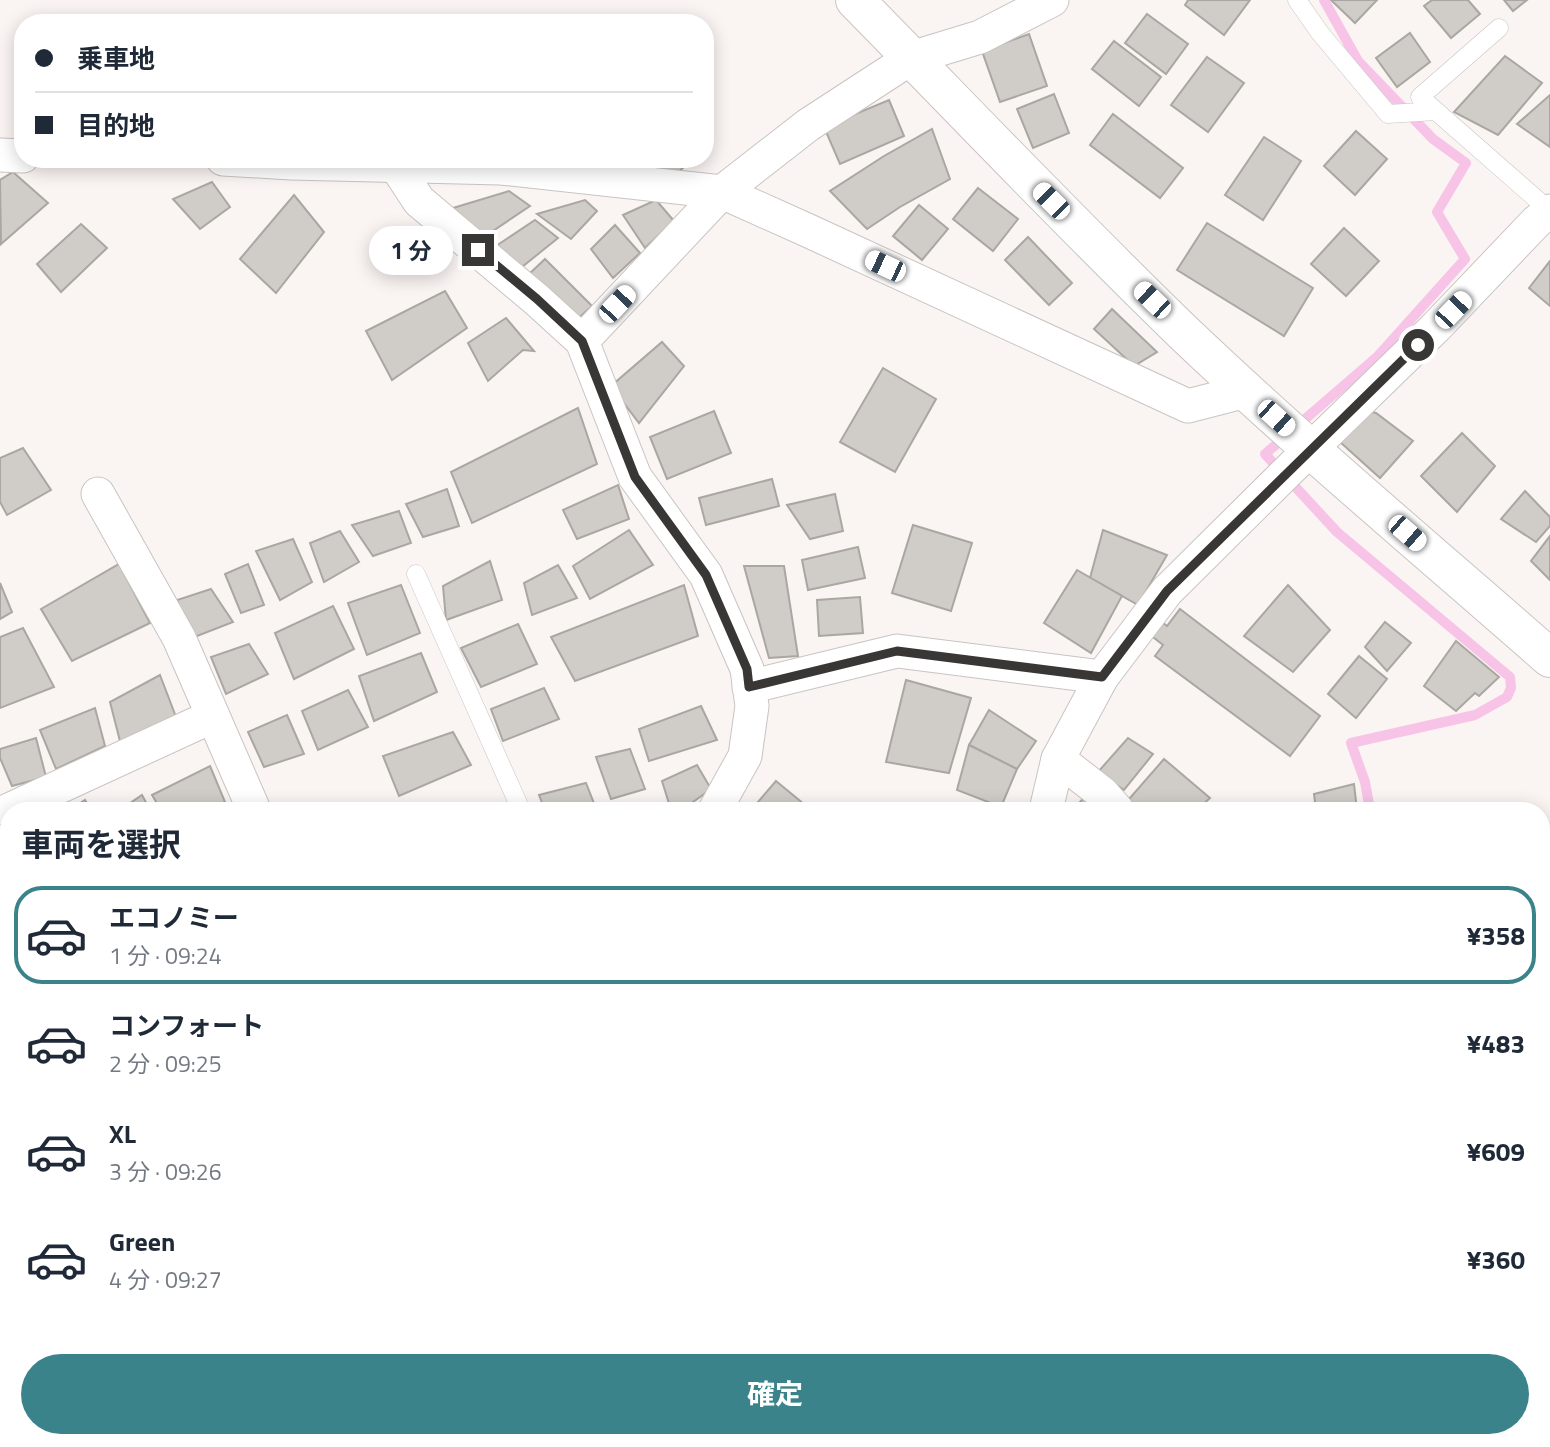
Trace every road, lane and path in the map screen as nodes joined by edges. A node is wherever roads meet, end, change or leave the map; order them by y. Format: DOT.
graph roads {
  1 [pos="855,0"];
  2 [pos="1052,0"];
  3 [pos="1297,0"];
  4 [pos="1499,29"];
  5 [pos="911,58"];
  6 [pos="1436,111"];
  7 [pos="397,168"];
  8 [pos="501,168"];
  9 [pos="722,192"];
  10 [pos="1550,211"];
  11 [pos="582,341"];
  12 [pos="1246,391"];
  13 [pos="1310,449"];
  14 [pos="98,494"];
  15 [pos="416,574"];
  16 [pos="1550,658"];
  17 [pos="1102,677"];
  18 [pos="749,687"];
  19 [pos="213,716"];
  20 [pos="1058,758"];
  21 [pos="30,802"];
  22 [pos="251,802"];
  23 [pos="517,802"];
  24 [pos="719,802"];
  25 [pos="1048,802"];
  26 [pos="1109,802"];
  1 -- 5 [label="street"];
  2 -- 5 [label="street"];
  3 -- 6 [label="lane"];
  4 -- 6 [label="lane"];
  5 -- 9 [label="street"];
  5 -- 12 [label="street"];
  6 -- 10 [label="lane"];
  7 -- 11 [label="street"];
  8 -- 9 [label="street"];
  9 -- 11 [label="street"];
  9 -- 12 [label="street"];
  10 -- 13 [label="street"];
  11 -- 18 [label="street"];
  12 -- 13 [label="street"];
  13 -- 16 [label="street"];
  13 -- 17 [label="street"];
  14 -- 19 [label="street"];
  15 -- 23 [label="lane"];
  17 -- 18 [label="street"];
  17 -- 20 [label="street"];
  18 -- 24 [label="street"];
  19 -- 21 [label="street"];
  19 -- 22 [label="street"];
  20 -- 25 [label="street"];
  20 -- 26 [label="street"];
}
